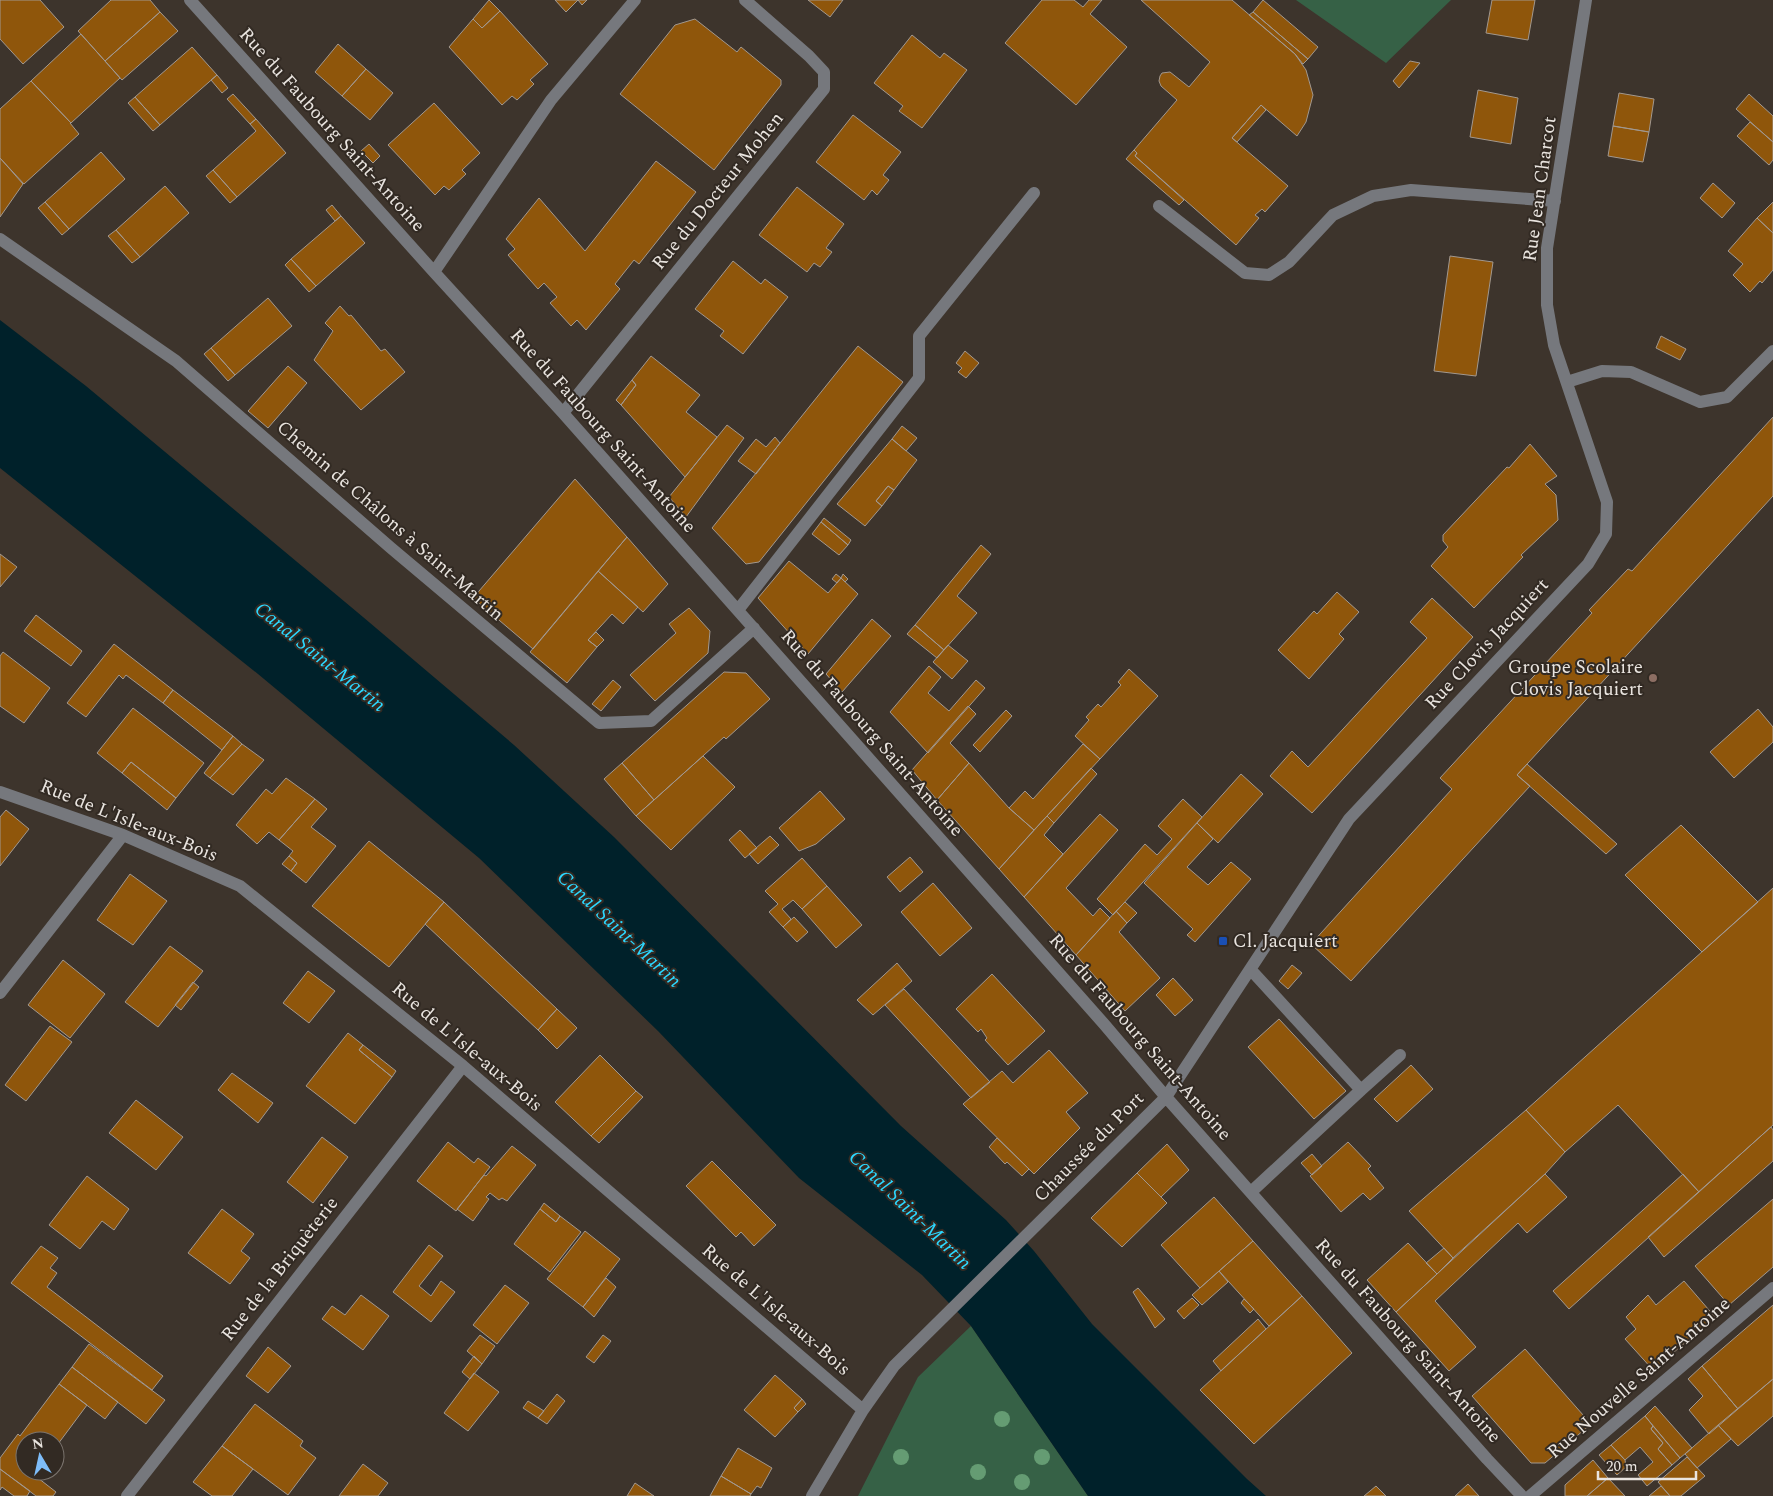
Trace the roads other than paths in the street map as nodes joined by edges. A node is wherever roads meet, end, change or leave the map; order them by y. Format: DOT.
graph roads {
  1 [pos="190,0"];
  2 [pos="635,0"];
  3 [pos="746,0"];
  4 [pos="1586,0"];
  5 [pos="1034,194"];
  6 [pos="1555,201"];
  7 [pos="1159,206"];
  8 [pos="0,239"];
  9 [pos="434,272"];
  10 [pos="1773,351"];
  11 [pos="1567,382"];
  12 [pos="563,413"];
  13 [pos="738,610"];
  14 [pos="754,628"];
  15 [pos="0,792"];
  16 [pos="123,835"];
  17 [pos="1251,970"];
  18 [pos="0,993"];
  19 [pos="1400,1055"];
  20 [pos="463,1066"];
  21 [pos="1361,1090"];
  22 [pos="1166,1097"];
  23 [pos="1251,1192"];
  24 [pos="1773,1288"];
  25 [pos="863,1410"];
  26 [pos="127,1496"];
  27 [pos="812,1496"];
  28 [pos="1522,1496"];
  29 [pos="1530,1496"];
  1 -- 9 [label="street, Rue du Faubourg Saint-Antoine"];
  2 -- 9 [label="street"];
  3 -- 12 [label="street, Rue du Docteur Mohen"];
  4 -- 6 [label="street, Rue Jean Charcot"];
  5 -- 13 [label="street"];
  6 -- 7 [label="street"];
  6 -- 11 [label="street, Rue Jean Charcot"];
  8 -- 14 [label="street, Chemin de Châlons à Saint-Martin"];
  9 -- 12 [label="street, Rue du Faubourg Saint-Antoine"];
  10 -- 11 [label="street"];
  11 -- 17 [label="street, Rue Clovis Jacquiert"];
  12 -- 13 [label="street, Rue du Faubourg Saint-Antoine"];
  13 -- 14 [label="street, Rue du Faubourg Saint-Antoine"];
  14 -- 22 [label="street, Rue du Faubourg Saint-Antoine"];
  15 -- 16 [label="street, Rue de L'Isle-aux-Bois"];
  16 -- 18 [label="street"];
  16 -- 20 [label="street, Rue de L'Isle-aux-Bois"];
  17 -- 21 [label="street"];
  17 -- 22 [label="street, Rue Clovis Jacquiert"];
  19 -- 21 [label="street"];
  20 -- 25 [label="street, Rue de L'Isle-aux-Bois"];
  20 -- 26 [label="street, Rue de la Briquèterie"];
  21 -- 23 [label="street"];
  22 -- 23 [label="street, Rue du Faubourg Saint-Antoine"];
  22 -- 25 [label="street, Chaussée du Port"];
  23 -- 28 [label="street, Rue du Faubourg Saint-Antoine"];
  24 -- 29 [label="street, Rue Nouvelle Saint-Antoine"];
  25 -- 27 [label="street, Chaussée du Port"];
}
